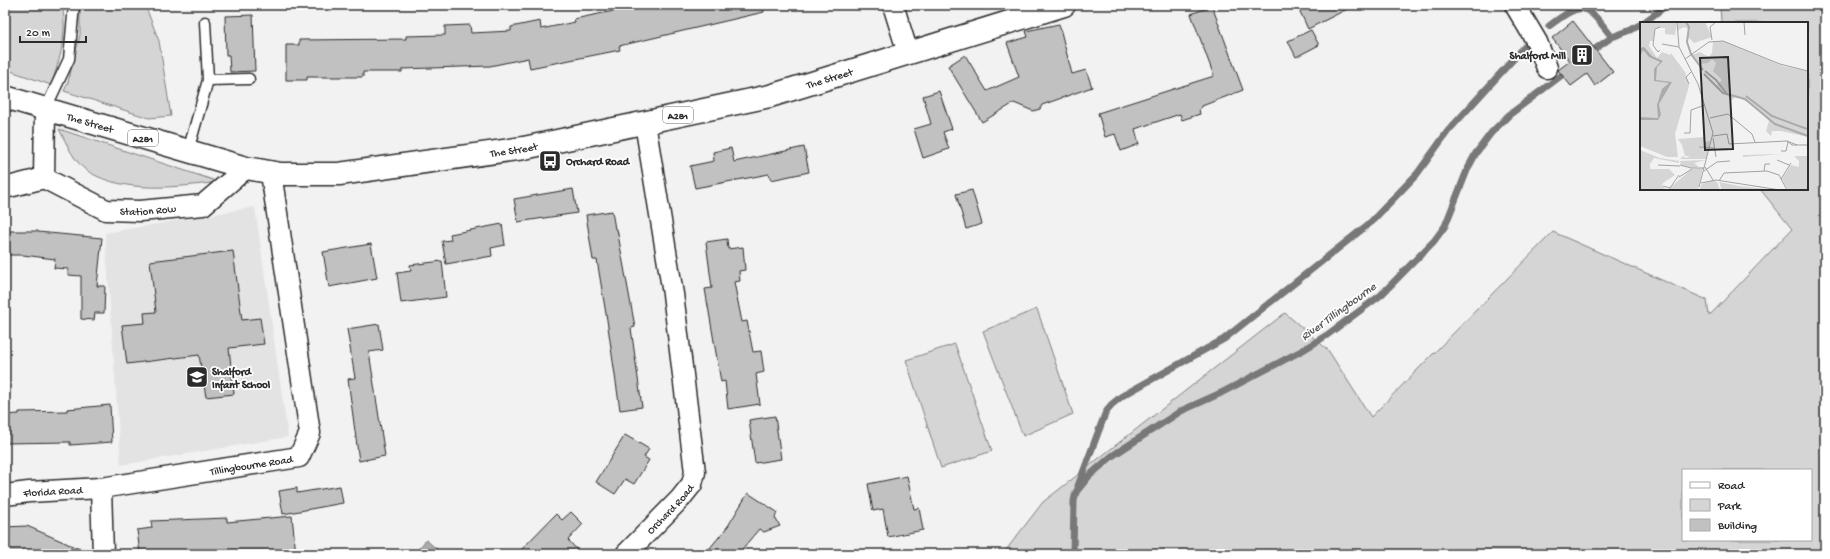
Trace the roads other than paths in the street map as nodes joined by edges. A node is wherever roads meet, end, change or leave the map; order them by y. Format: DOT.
graph roads {
  1 [pos="74,5"];
  2 [pos="893,5"];
  3 [pos="1064,5"];
  4 [pos="1515,5"];
  5 [pos="205,22"];
  6 [pos="908,53"];
  7 [pos="1547,68"];
  8 [pos="249,79"];
  9 [pos="208,80"];
  10 [pos="5,97"];
  11 [pos="45,110"];
  12 [pos="645,122"];
  13 [pos="188,151"];
  14 [pos="246,168"];
  15 [pos="271,173"];
  16 [pos="44,178"];
  17 [pos="5,188"];
  18 [pos="102,488"];
  19 [pos="5,495"];
  20 [pos="103,554"];
  21 [pos="626,554"];
  1 -- 11 [label="lane"];
  2 -- 6 [label="street"];
  3 -- 6 [label="main road, The Street / A281"];
  4 -- 7 [label="street"];
  5 -- 9 [label="lane"];
  6 -- 12 [label="main road, The Street / A281"];
  8 -- 9 [label="lane"];
  9 -- 13 [label="lane"];
  10 -- 11 [label="main road, The Street / A281"];
  11 -- 13 [label="main road, The Street / A281"];
  11 -- 16 [label="street"];
  12 -- 15 [label="main road, The Street / A281"];
  12 -- 21 [label="street, Orchard Road"];
  13 -- 14 [label="main road, The Street / A281"];
  14 -- 15 [label="main road, The Street / A281"];
  14 -- 16 [label="street, Station Row"];
  15 -- 18 [label="street, Tillingbourne Road"];
  16 -- 17 [label="street"];
  18 -- 19 [label="street, Florida Road"];
  18 -- 20 [label="street"];
}
